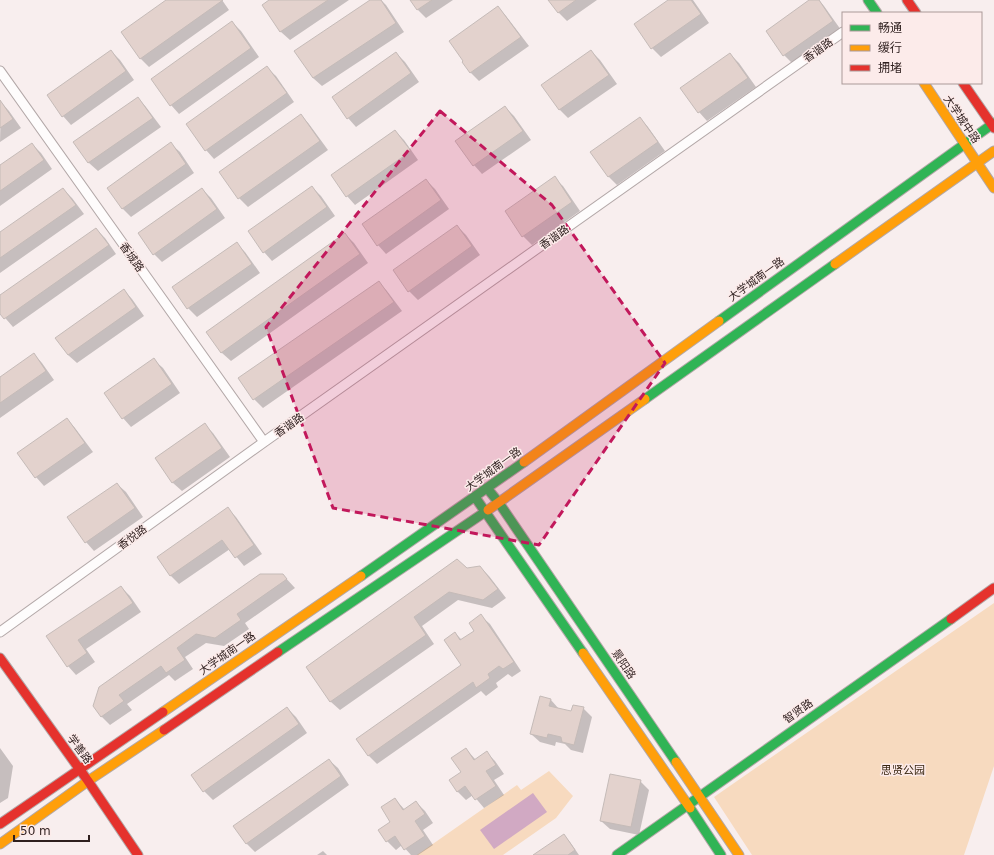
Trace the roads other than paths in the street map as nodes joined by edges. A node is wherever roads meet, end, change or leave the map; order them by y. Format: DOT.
graph roads {
  1 [pos="868,0"];
  2 [pos="907,0"];
  3 [pos="874,12"];
  4 [pos="915,12"];
  5 [pos="842,33"];
  6 [pos="0,71"];
  7 [pos="925,84"];
  8 [pos="964,84"];
  9 [pos="993,126"];
  10 [pos="965,144"];
  11 [pos="994,151"];
  12 [pos="977,163"];
  13 [pos="994,188"];
  14 [pos="264,442"];
  15 [pos="487,488"];
  16 [pos="475,497"];
  17 [pos="499,503"];
  18 [pos="486,512"];
  19 [pos="994,588"];
  20 [pos="0,632"];
  21 [pos="0,658"];
  22 [pos="80,769"];
  23 [pos="88,781"];
  24 [pos="700,796"];
  25 [pos="688,805"];
  26 [pos="0,824"];
  27 [pos="0,844"];
  28 [pos="138,855"];
  29 [pos="617,855"];
  30 [pos="721,855"];
  31 [pos="739,855"];
  1 -- 3 [label="main road"];
  2 -- 4 [label="main road"];
  5 -- 14 [label="street, 香谐路"];
  6 -- 14 [label="street, 香城路"];
  7 -- 10 [label="main road, 大学城中路"];
  8 -- 9 [label="main road, 大学城中路"];
  9 -- 10 [label="main road, 大学城南一路"];
  10 -- 12 [label="main road, 大学城中路"];
  10 -- 15 [label="main road, 大学城南一路"];
  11 -- 12 [label="main road"];
  12 -- 13 [label="main road, 大学城中路"];
  12 -- 17 [label="main road"];
  14 -- 20 [label="street, 香悦路"];
  15 -- 16 [label="main road, 大学城南一路"];
  15 -- 17 [label="main road, 景阳路"];
  16 -- 18 [label="main road"];
  16 -- 22 [label="main road, 大学城南一路"];
  17 -- 18 [label="main road"];
  17 -- 24 [label="main road, 景阳路"];
  18 -- 23 [label="main road"];
  18 -- 25 [label="main road"];
  19 -- 24 [label="main road, 智贤路"];
  21 -- 22 [label="main road, 学善路"];
  22 -- 23 [label="main road, 学善路"];
  22 -- 26 [label="main road, 大学城南一路"];
  23 -- 27 [label="main road"];
  23 -- 28 [label="main road, 学善路"];
  24 -- 25 [label="main road, 智贤路"];
  24 -- 31 [label="main road, 景阳路"];
  25 -- 29 [label="main road, 智贤路"];
  25 -- 30 [label="main road"];
}
